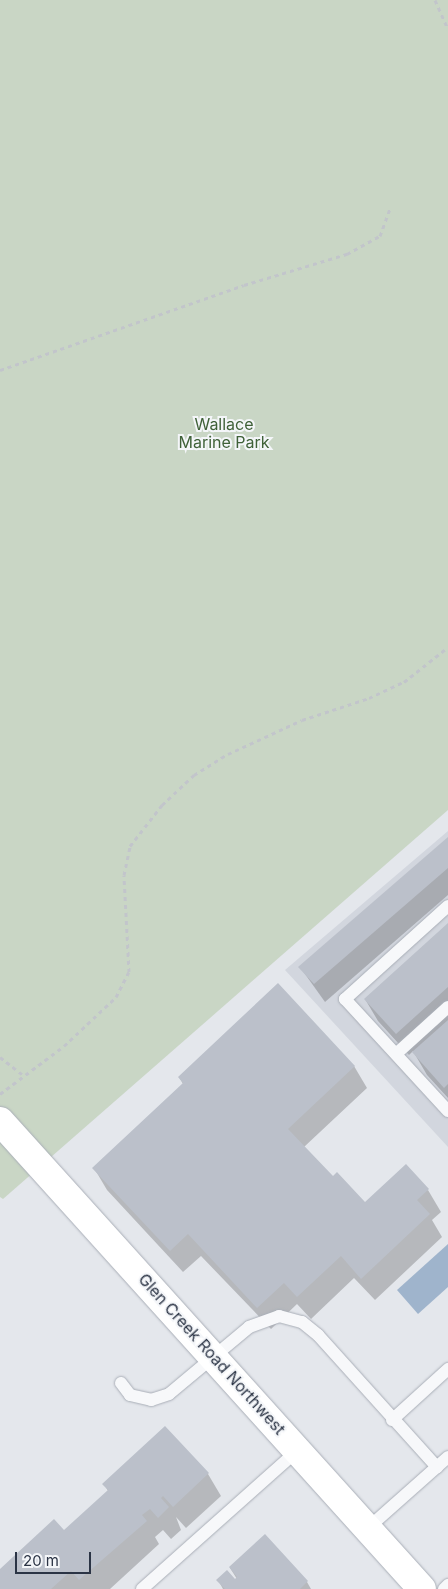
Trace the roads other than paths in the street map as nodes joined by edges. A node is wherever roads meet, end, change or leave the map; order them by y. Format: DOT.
graph roads {
  1 [pos="448,906"];
  2 [pos="448,1007"];
  3 [pos="396,1054"];
  4 [pos="446,1106"];
  5 [pos="0,1121"];
  6 [pos="215,1358"];
  7 [pos="448,1369"];
  8 [pos="120,1383"];
  9 [pos="392,1420"];
  10 [pos="298,1450"];
  11 [pos="448,1457"];
  12 [pos="437,1467"];
  13 [pos="368,1528"];
  14 [pos="448,1585"];
  15 [pos="142,1589"];
  16 [pos="422,1589"];
  17 [pos="444,1589"];
  1 -- 3 [label="lane"];
  2 -- 3 [label="lane"];
  3 -- 4 [label="lane"];
  5 -- 6 [label="street, Glen Creek Road Northwest"];
  6 -- 8 [label="lane"];
  6 -- 9 [label="lane"];
  6 -- 10 [label="street, Glen Creek Road Northwest"];
  7 -- 9 [label="lane"];
  9 -- 12 [label="lane"];
  10 -- 13 [label="street, Glen Creek Road Northwest"];
  10 -- 15 [label="lane"];
  11 -- 12 [label="lane"];
  12 -- 13 [label="lane"];
  13 -- 16 [label="street, Glen Creek Road Northwest"];
  14 -- 17 [label="lane"];
}
